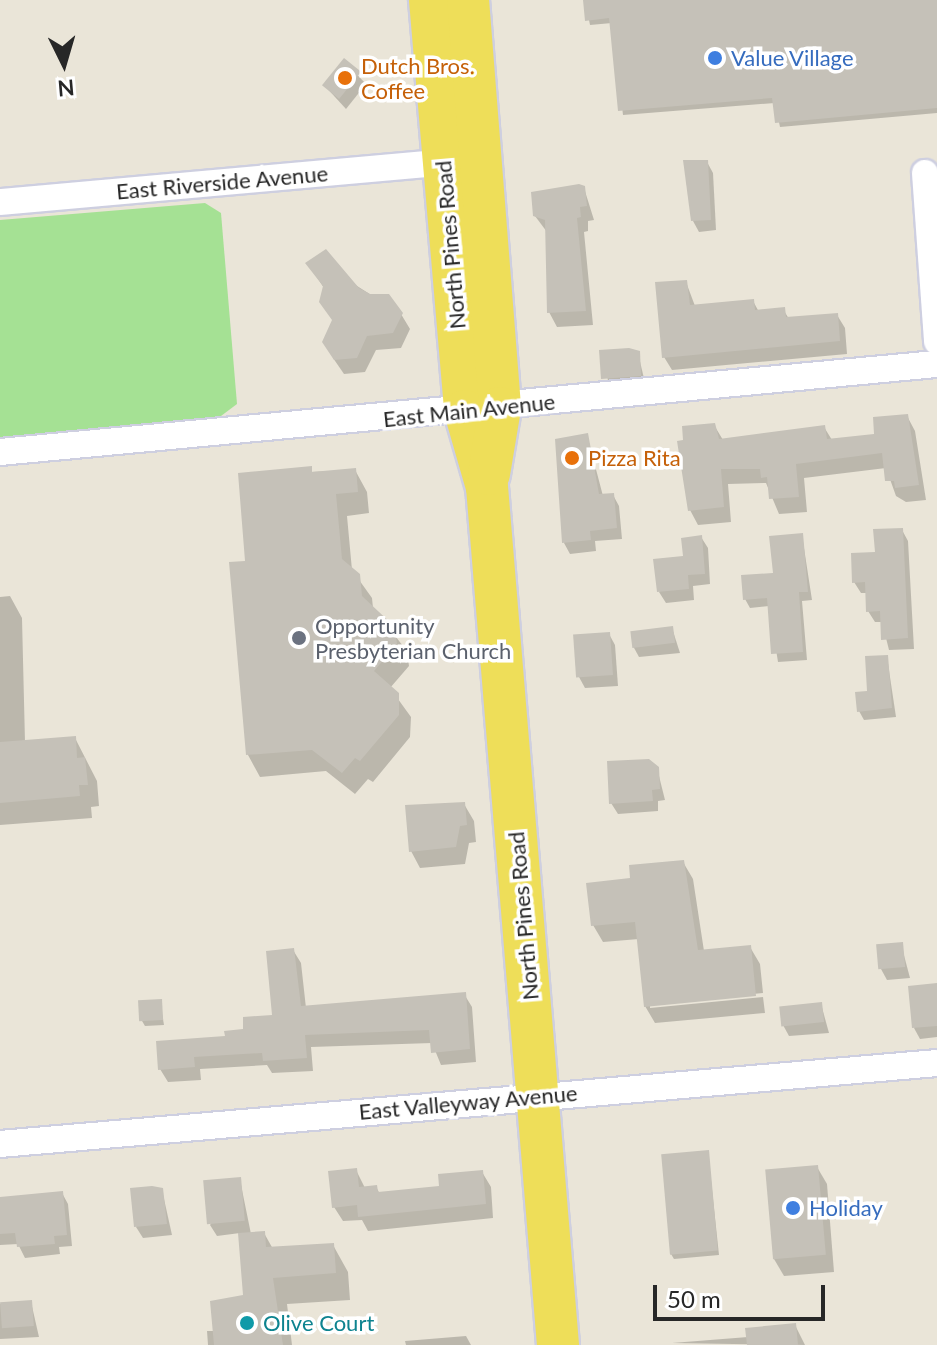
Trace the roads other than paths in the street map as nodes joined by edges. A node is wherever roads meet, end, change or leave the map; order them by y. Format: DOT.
graph roads {
  1 [pos="430,0"];
  2 [pos="468,0"];
  3 [pos="444,162"];
  4 [pos="925,173"];
  5 [pos="0,202"];
  6 [pos="937,342"];
  7 [pos="937,364"];
  8 [pos="482,409"];
  9 [pos="0,452"];
  10 [pos="937,1063"];
  11 [pos="538,1097"];
  12 [pos="0,1144"];
  13 [pos="558,1345"];
  1 -- 3 [label="main road, North Pines Road"];
  2 -- 8 [label="main road, North Pines Road"];
  3 -- 5 [label="street, East Riverside Avenue"];
  3 -- 8 [label="main road, North Pines Road"];
  4 -- 6 [label="street"];
  7 -- 8 [label="street, East Main Avenue"];
  8 -- 9 [label="street, East Main Avenue"];
  8 -- 11 [label="main road, North Pines Road"];
  10 -- 11 [label="street, East Valleyway Avenue"];
  11 -- 12 [label="street, East Valleyway Avenue"];
  11 -- 13 [label="main road, North Pines Road"];
}
